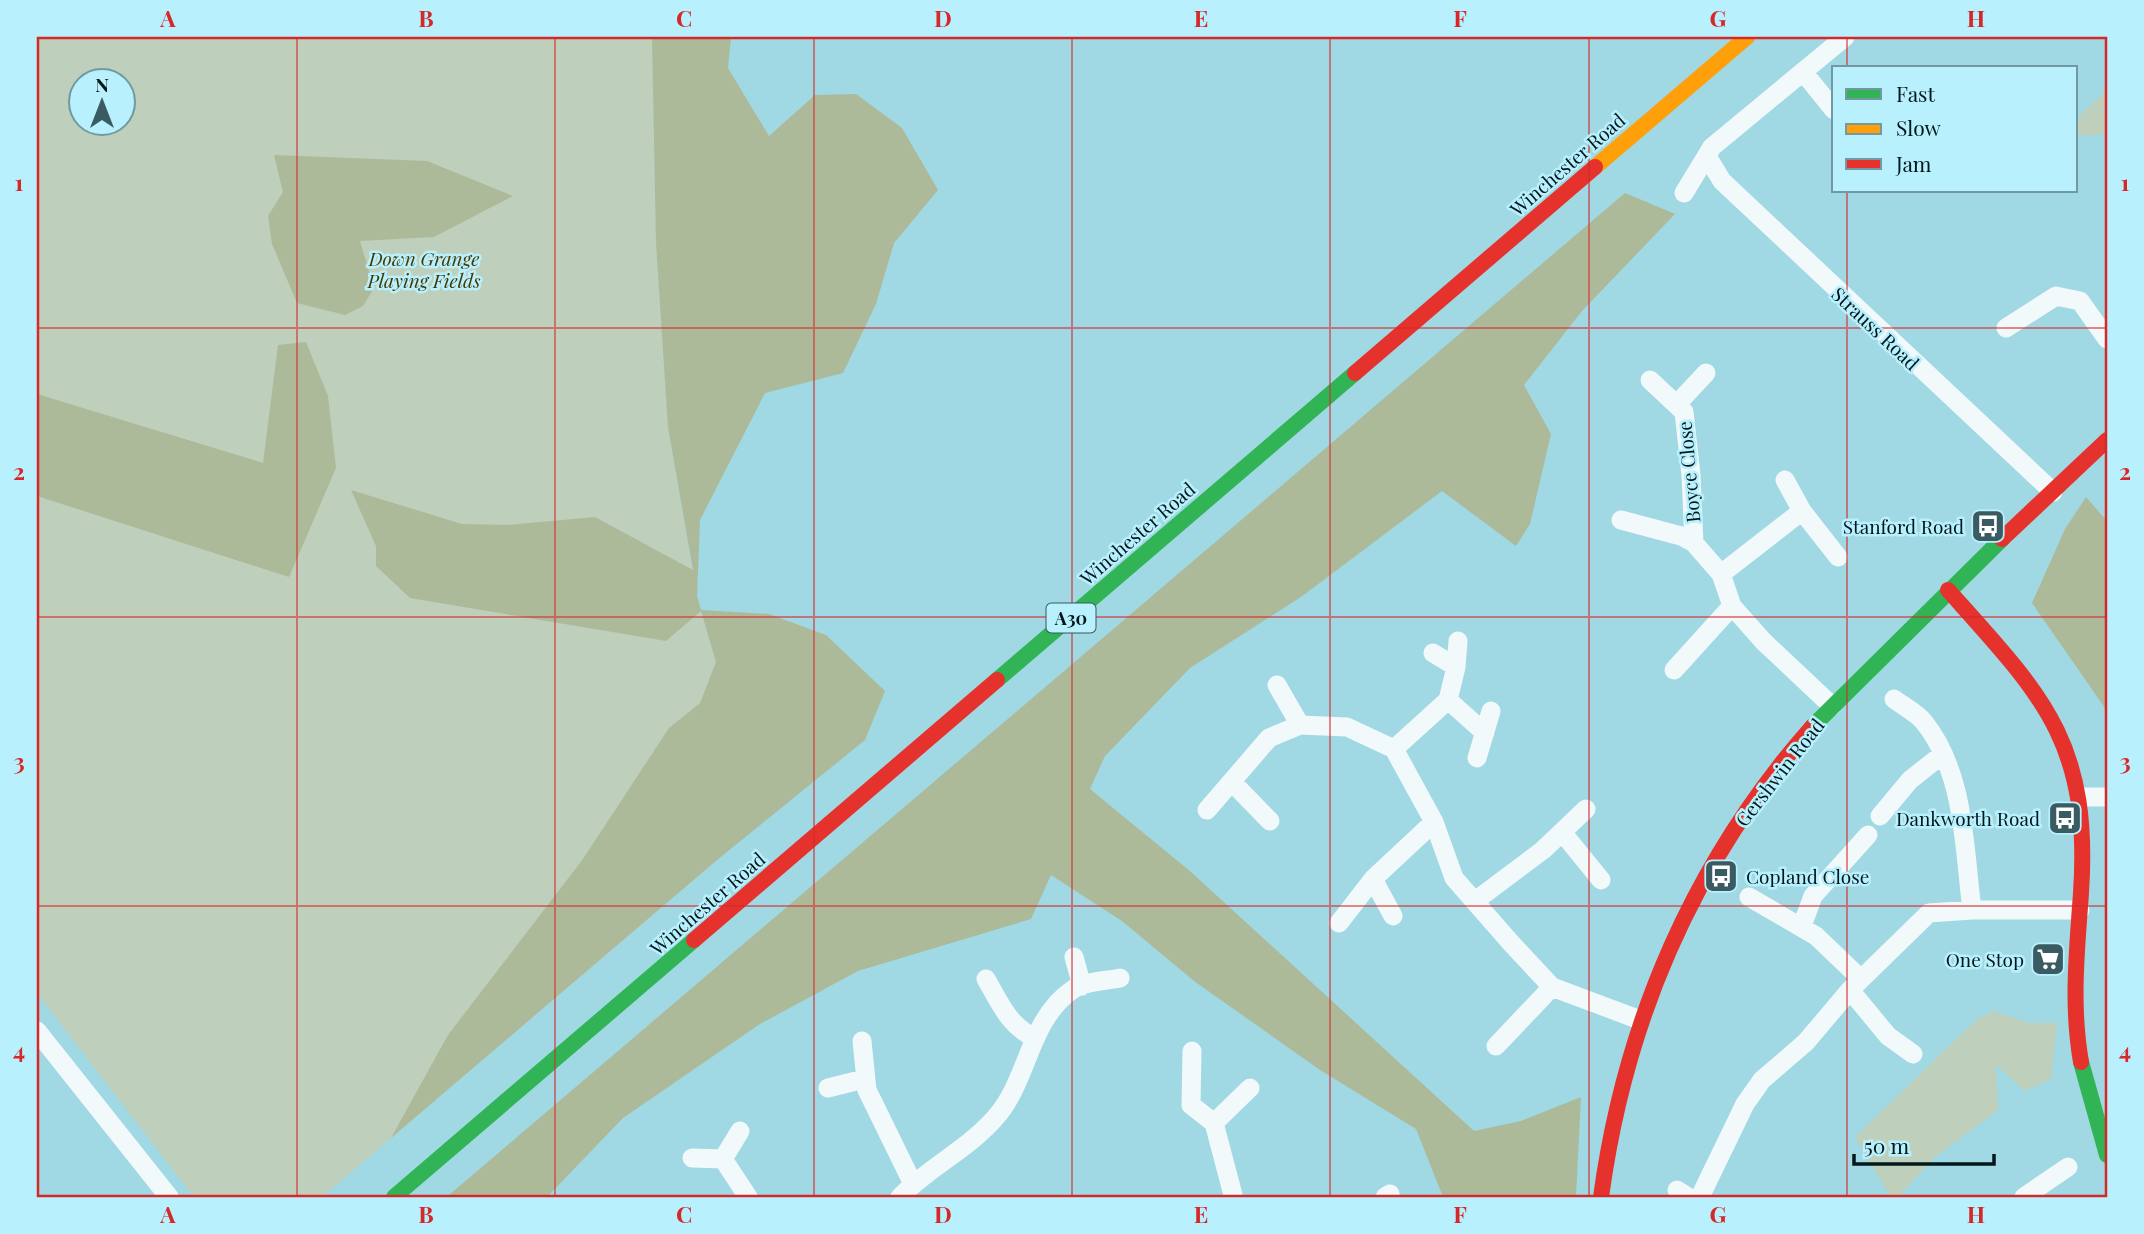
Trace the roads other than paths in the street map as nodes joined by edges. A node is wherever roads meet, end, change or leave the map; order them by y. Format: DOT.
graph roads {
  1 [pos="1747,37"];
  2 [pos="1845,37"];
  3 [pos="1804,73"];
  4 [pos="1832,108"];
  5 [pos="1708,158"];
  6 [pos="1684,193"];
  7 [pos="2006,328"];
  8 [pos="2107,339"];
  9 [pos="1706,373"];
  10 [pos="1650,380"];
  11 [pos="1677,404"];
  12 [pos="2107,440"];
  13 [pos="1785,480"];
  14 [pos="2053,492"];
  15 [pos="1802,511"];
  16 [pos="1621,520"];
  17 [pos="1694,542"];
  18 [pos="1838,557"];
  19 [pos="1721,574"];
  20 [pos="1948,590"];
  21 [pos="1732,606"];
  22 [pos="1458,641"];
  23 [pos="1433,653"];
  24 [pos="1456,667"];
  25 [pos="1674,670"];
  26 [pos="1277,685"];
  27 [pos="1894,699"];
  28 [pos="1448,700"];
  29 [pos="1832,706"];
  30 [pos="1491,711"];
  31 [pos="1300,725"];
  32 [pos="1485,733"];
  33 [pos="1394,749"];
  34 [pos="1943,754"];
  35 [pos="1477,758"];
  36 [pos="1232,782"];
  37 [pos="2079,797"];
  38 [pos="2107,797"];
  39 [pos="1586,809"];
  40 [pos="1207,810"];
  41 [pos="1881,816"];
  42 [pos="1269,821"];
  43 [pos="1434,822"];
  44 [pos="1562,832"];
  45 [pos="1868,835"];
  46 [pos="1373,879"];
  47 [pos="1601,880"];
  48 [pos="1749,897"];
  49 [pos="1475,901"];
  50 [pos="1972,910"];
  51 [pos="2080,910"];
  52 [pos="1393,916"];
  53 [pos="1339,923"];
  54 [pos="1802,926"];
  55 [pos="1074,957"];
  56 [pos="1119,978"];
  57 [pos="986,979"];
  58 [pos="1856,985"];
  59 [pos="1082,986"];
  60 [pos="1552,987"];
  61 [pos="1640,1020"];
  62 [pos="37,1031"];
  63 [pos="1035,1038"];
  64 [pos="862,1041"];
  65 [pos="1496,1046"];
  66 [pos="1192,1051"];
  67 [pos="1913,1054"];
  68 [pos="864,1079"];
  69 [pos="828,1088"];
  70 [pos="1250,1088"];
  71 [pos="1214,1123"];
  72 [pos="740,1131"];
  73 [pos="2107,1155"];
  74 [pos="692,1158"];
  75 [pos="723,1159"];
  76 [pos="2067,1167"];
  77 [pos="906,1191"];
  78 [pos="1232,1196"];
  79 [pos="169,1197"];
  80 [pos="394,1197"];
  81 [pos="748,1197"];
  82 [pos="1601,1197"];
  83 [pos="1700,1197"];
  84 [pos="2024,1197"];
  1 -- 80 [label="main road, Winchester Road / A30"];
  2 -- 3 [label="street"];
  3 -- 4 [label="street"];
  3 -- 5 [label="street"];
  5 -- 6 [label="street"];
  5 -- 14 [label="street, Strauss Road"];
  7 -- 8 [label="street"];
  9 -- 11 [label="street, Boyce Close"];
  10 -- 11 [label="street, Boyce Close"];
  11 -- 17 [label="street, Boyce Close"];
  12 -- 14 [label="main road, Gershwin Road"];
  13 -- 15 [label="street"];
  14 -- 20 [label="main road, Gershwin Road"];
  15 -- 18 [label="street"];
  15 -- 19 [label="street"];
  16 -- 17 [label="street, Boyce Close"];
  17 -- 19 [label="street, Boyce Close"];
  19 -- 21 [label="street, Boyce Close"];
  20 -- 29 [label="main road, Gershwin Road"];
  20 -- 37 [label="main road"];
  21 -- 25 [label="street"];
  21 -- 29 [label="street, Boyce Close"];
  22 -- 24 [label="street"];
  23 -- 24 [label="street"];
  24 -- 28 [label="street"];
  26 -- 31 [label="street"];
  27 -- 34 [label="street"];
  28 -- 32 [label="street"];
  28 -- 33 [label="street"];
  29 -- 61 [label="main road, Gershwin Road"];
  30 -- 32 [label="street"];
  31 -- 33 [label="street"];
  31 -- 36 [label="street"];
  32 -- 35 [label="street"];
  33 -- 43 [label="street"];
  34 -- 41 [label="street"];
  34 -- 50 [label="street"];
  36 -- 40 [label="street"];
  36 -- 42 [label="street"];
  37 -- 38 [label="street"];
  37 -- 51 [label="main road"];
  39 -- 44 [label="street"];
  43 -- 46 [label="street"];
  43 -- 49 [label="street"];
  44 -- 47 [label="street"];
  44 -- 49 [label="street"];
  45 -- 54 [label="street"];
  46 -- 52 [label="street"];
  46 -- 53 [label="street"];
  48 -- 54 [label="street"];
  49 -- 60 [label="street"];
  50 -- 51 [label="street"];
  50 -- 58 [label="street"];
  51 -- 73 [label="main road"];
  54 -- 58 [label="street"];
  55 -- 59 [label="street"];
  56 -- 59 [label="street"];
  57 -- 63 [label="street"];
  58 -- 67 [label="street"];
  58 -- 83 [label="street"];
  59 -- 63 [label="street"];
  60 -- 61 [label="street"];
  60 -- 65 [label="street"];
  61 -- 82 [label="main road, Gershwin Road"];
  62 -- 79 [label="street"];
  63 -- 77 [label="street"];
  64 -- 68 [label="street"];
  66 -- 71 [label="street"];
  68 -- 69 [label="street"];
  68 -- 77 [label="street"];
  70 -- 71 [label="street"];
  71 -- 78 [label="street"];
  72 -- 75 [label="street"];
  74 -- 75 [label="street"];
  75 -- 81 [label="street"];
  76 -- 84 [label="street"];
}
